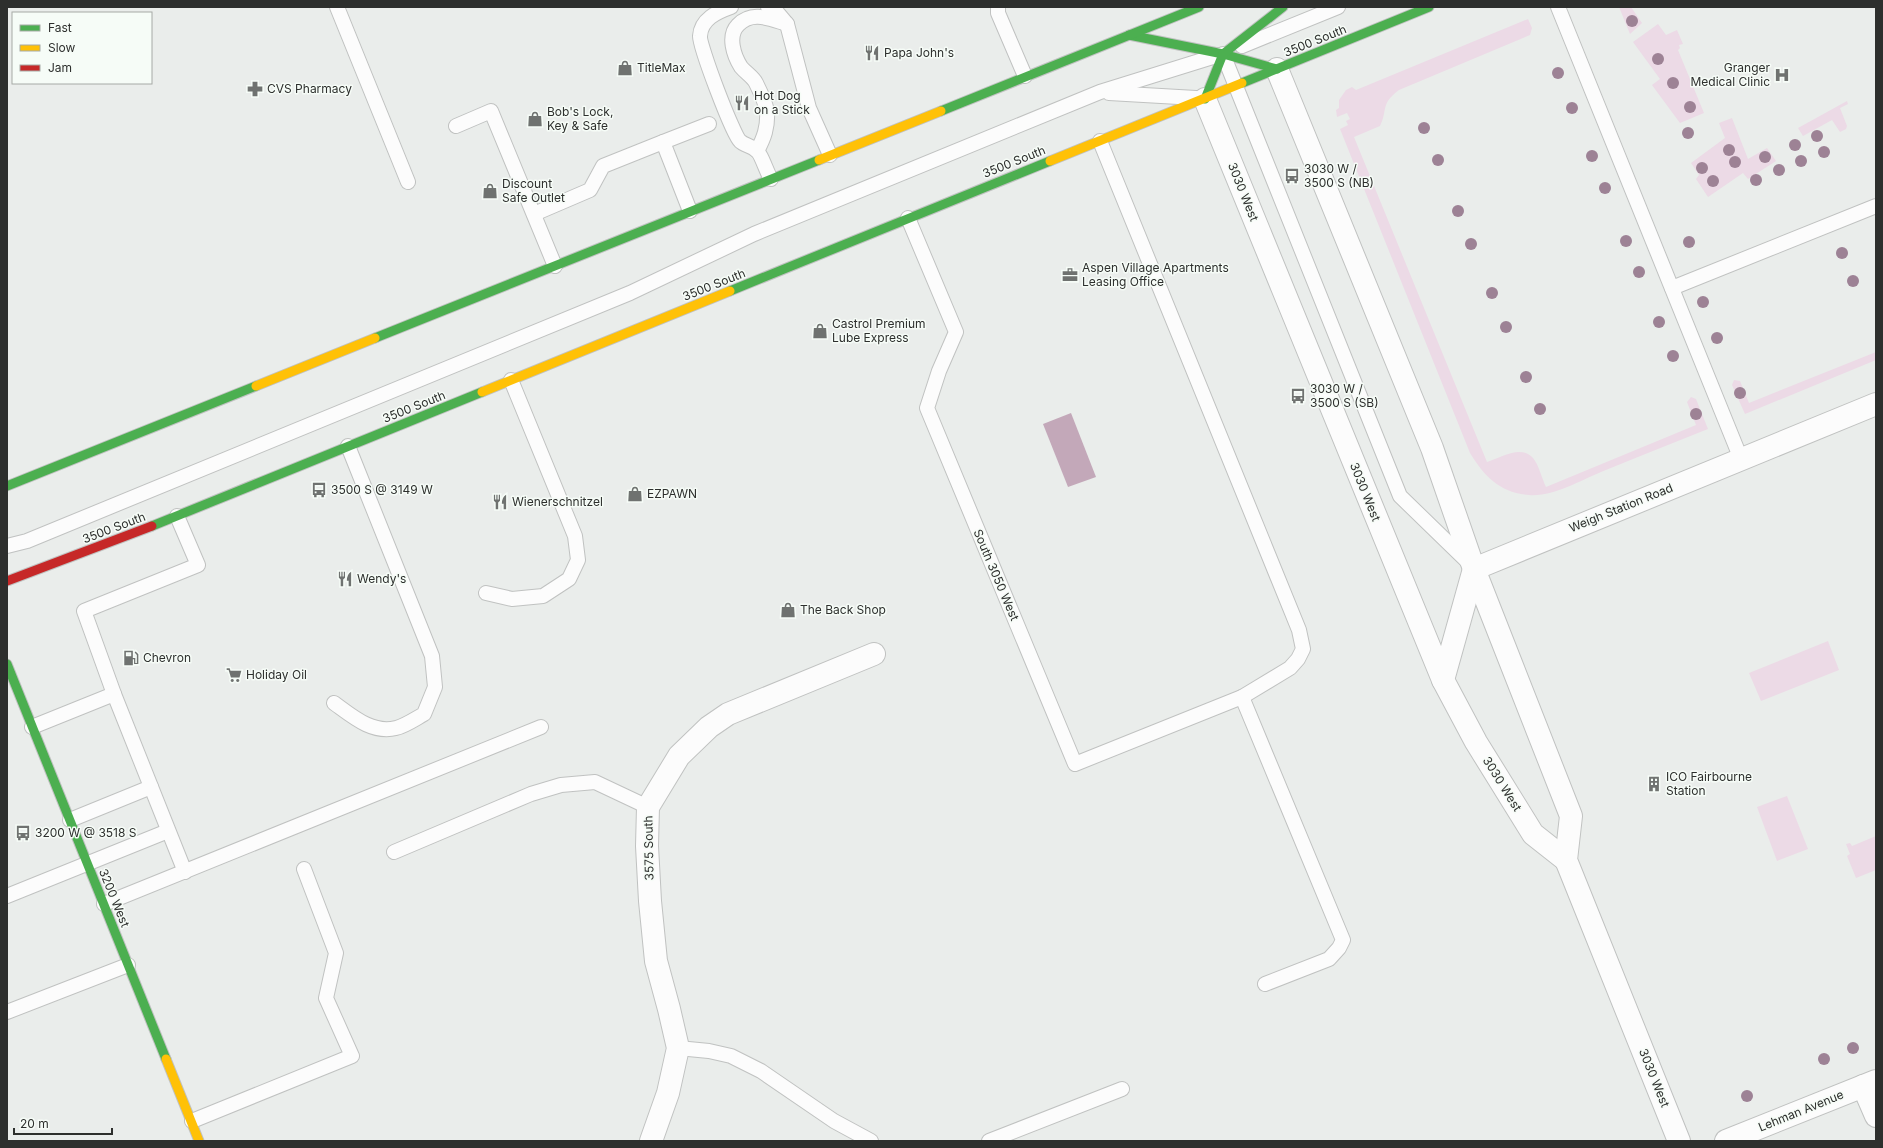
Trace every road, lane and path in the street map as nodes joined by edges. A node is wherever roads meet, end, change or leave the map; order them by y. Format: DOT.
graph roads {
  1 [pos="337,7"];
  2 [pos="731,7"];
  3 [pos="768,7"];
  4 [pos="998,7"];
  5 [pos="1199,7"];
  6 [pos="1283,7"];
  7 [pos="1338,7"];
  8 [pos="1429,7"];
  9 [pos="1558,7"];
  10 [pos="787,24"];
  11 [pos="1130,35"];
  12 [pos="1223,54"];
  13 [pos="1277,69"];
  14 [pos="1025,76"];
  15 [pos="1236,86"];
  16 [pos="1100,92"];
  17 [pos="1205,99"];
  18 [pos="708,124"];
  19 [pos="456,126"];
  20 [pos="1100,140"];
  21 [pos="663,142"];
  22 [pos="758,150"];
  23 [pos="830,155"];
  24 [pos="770,180"];
  25 [pos="408,182"];
  26 [pos="1876,206"];
  27 [pos="690,211"];
  28 [pos="534,214"];
  29 [pos="908,218"];
  30 [pos="555,266"];
  31 [pos="1672,288"];
  32 [pos="511,380"];
  33 [pos="1876,404"];
  34 [pos="348,446"];
  35 [pos="1741,459"];
  36 [pos="7,486"];
  37 [pos="177,516"];
  38 [pos="7,546"];
  39 [pos="1474,569"];
  40 [pos="7,581"];
  41 [pos="486,593"];
  42 [pos="874,654"];
  43 [pos="7,664"];
  44 [pos="1443,680"];
  45 [pos="114,694"];
  46 [pos="1242,697"];
  47 [pos="334,703"];
  48 [pos="32,727"];
  49 [pos="542,727"];
  50 [pos="151,787"];
  51 [pos="648,807"];
  52 [pos="70,820"];
  53 [pos="168,831"];
  54 [pos="394,852"];
  55 [pos="1566,860"];
  56 [pos="88,863"];
  57 [pos="304,869"];
  58 [pos="185,872"];
  59 [pos="7,896"];
  60 [pos="104,904"];
  61 [pos="128,965"];
  62 [pos="1265,984"];
  63 [pos="7,1012"];
  64 [pos="678,1048"];
  65 [pos="1870,1084"];
  66 [pos="1122,1089"];
  67 [pos="1876,1116"];
  68 [pos="192,1121"];
  69 [pos="199,1141"];
  70 [pos="651,1141"];
  71 [pos="871,1141"];
  72 [pos="989,1141"];
  73 [pos="1679,1141"];
  74 [pos="1726,1141"];
  1 -- 25 [label="lane"];
  2 -- 22 [label="lane"];
  3 -- 10 [label="lane"];
  4 -- 14 [label="lane"];
  5 -- 11 [label="main road"];
  6 -- 12 [label="main road"];
  7 -- 12 [label="lane"];
  8 -- 13 [label="main road, 3500 South"];
  9 -- 31 [label="lane"];
  10 -- 22 [label="lane"];
  10 -- 23 [label="lane"];
  11 -- 12 [label="main road"];
  11 -- 14 [label="main road"];
  12 -- 13 [label="main road"];
  12 -- 15 [label="lane"];
  12 -- 16 [label="lane"];
  12 -- 17 [label="main road"];
  13 -- 15 [label="main road, 3500 South"];
  13 -- 39 [label="street, 3030 West"];
  14 -- 23 [label="main road"];
  15 -- 17 [label="main road, 3500 South"];
  15 -- 39 [label="lane"];
  16 -- 17 [label="lane"];
  16 -- 38 [label="lane"];
  17 -- 20 [label="main road, 3500 South"];
  17 -- 44 [label="street, 3030 West"];
  18 -- 21 [label="lane"];
  19 -- 28 [label="lane"];
  20 -- 29 [label="main road, 3500 South"];
  20 -- 46 [label="lane"];
  21 -- 27 [label="lane"];
  21 -- 28 [label="lane"];
  22 -- 24 [label="lane"];
  23 -- 24 [label="main road"];
  24 -- 27 [label="main road"];
  26 -- 31 [label="lane"];
  27 -- 30 [label="main road"];
  28 -- 30 [label="lane"];
  29 -- 32 [label="main road, 3500 South"];
  29 -- 46 [label="lane, South 3050 West"];
  30 -- 36 [label="main road"];
  31 -- 35 [label="lane"];
  32 -- 34 [label="main road, 3500 South"];
  32 -- 41 [label="lane"];
  33 -- 35 [label="street, Weigh Station Road"];
  34 -- 37 [label="main road, 3500 South"];
  34 -- 47 [label="lane"];
  35 -- 39 [label="street, Weigh Station Road"];
  37 -- 40 [label="main road, 3500 South"];
  37 -- 45 [label="lane"];
  39 -- 44 [label="street"];
  39 -- 55 [label="street, 3030 West"];
  42 -- 51 [label="street, 3575 South"];
  43 -- 48 [label="main road, 3200 West"];
  44 -- 55 [label="street, 3030 West"];
  45 -- 48 [label="lane"];
  45 -- 50 [label="lane"];
  46 -- 62 [label="lane"];
  48 -- 52 [label="main road, 3200 West"];
  49 -- 58 [label="lane"];
  50 -- 52 [label="lane"];
  50 -- 53 [label="lane"];
  51 -- 54 [label="lane"];
  51 -- 64 [label="street, 3575 South"];
  52 -- 56 [label="main road, 3200 West"];
  53 -- 56 [label="lane"];
  53 -- 58 [label="lane"];
  55 -- 73 [label="street, 3030 West"];
  56 -- 59 [label="lane"];
  56 -- 60 [label="main road, 3200 West"];
  57 -- 68 [label="lane"];
  58 -- 60 [label="lane"];
  60 -- 61 [label="main road, 3200 West"];
  61 -- 63 [label="lane"];
  61 -- 68 [label="main road, 3200 West"];
  64 -- 70 [label="street, 3575 South"];
  64 -- 71 [label="lane"];
  65 -- 67 [label="street"];
  65 -- 74 [label="street, Lehman Avenue"];
  66 -- 72 [label="lane"];
  68 -- 69 [label="main road, 3200 West"];
}
